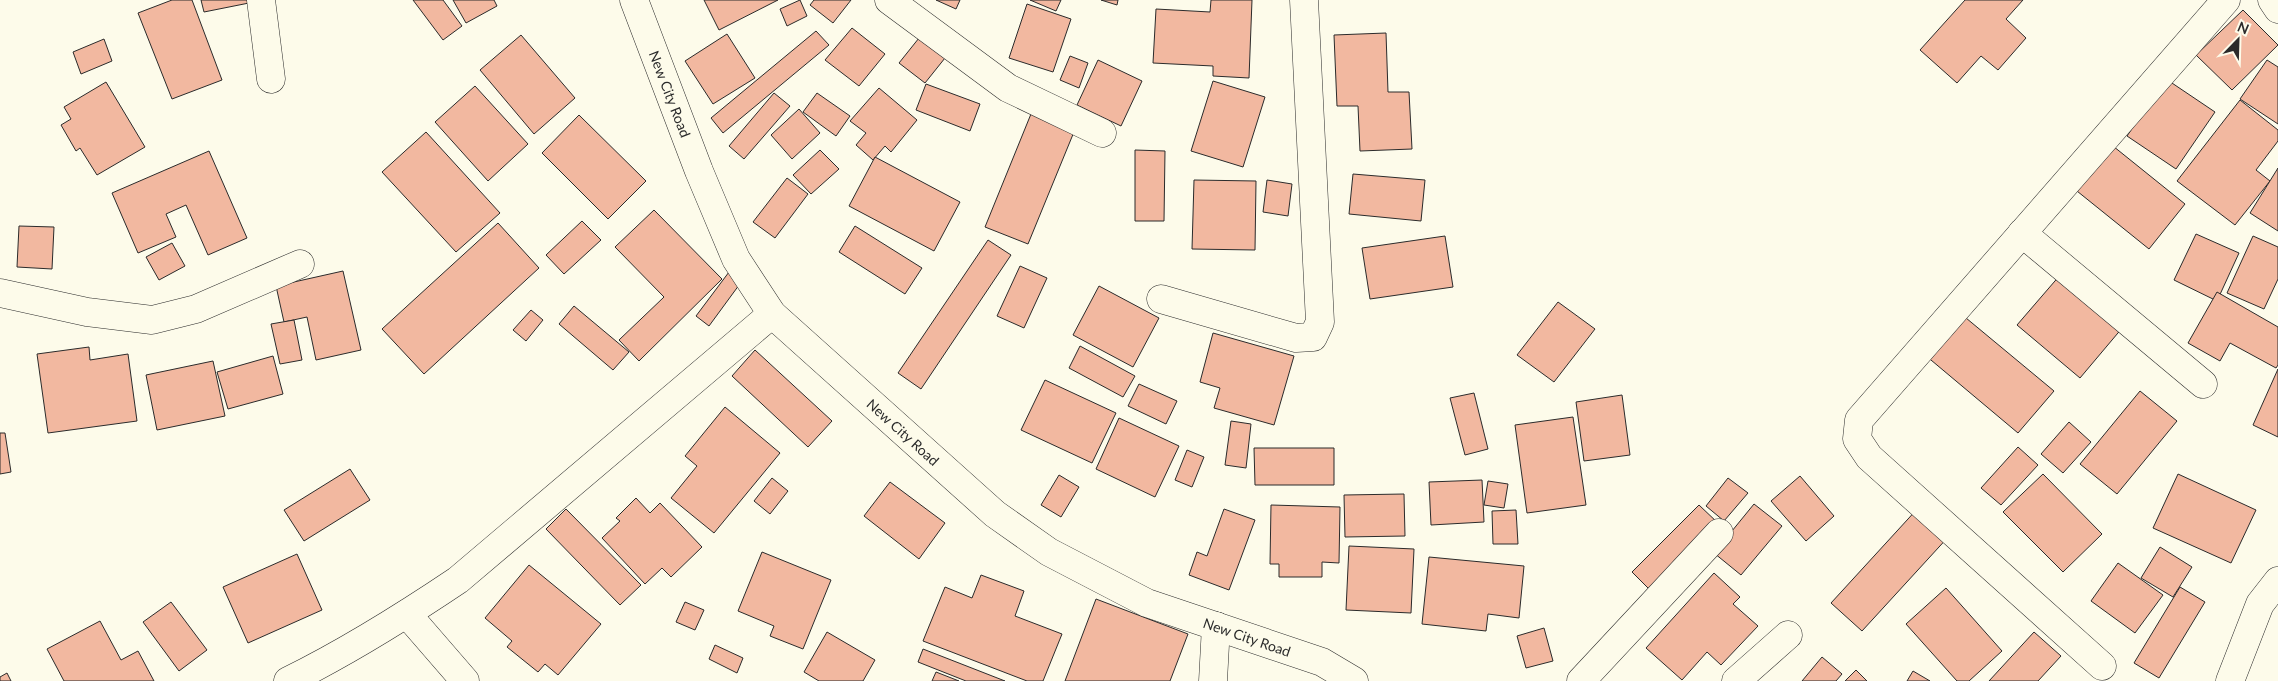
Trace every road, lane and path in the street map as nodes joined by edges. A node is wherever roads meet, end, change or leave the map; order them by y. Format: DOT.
graph roads {
  1 [pos="261,0"];
  2 [pos="634,0"];
  3 [pos="889,0"];
  4 [pos="1304,0"];
  5 [pos="2226,0"];
  6 [pos="2272,0"];
  7 [pos="2278,9"];
  8 [pos="271,79"];
  9 [pos="1102,133"];
  10 [pos="2022,233"];
  11 [pos="300,264"];
  12 [pos="0,293"];
  13 [pos="1161,299"];
  14 [pos="772,314"];
  15 [pos="2203,384"];
  16 [pos="1719,533"];
  17 [pos="2278,580"];
  18 [pos="407,614"];
  19 [pos="1216,626"];
  20 [pos="1788,635"];
  21 [pos="2102,666"];
  22 [pos="288,681"];
  23 [pos="465,681"];
  24 [pos="1213,681"];
  25 [pos="1354,681"];
  26 [pos="1581,681"];
  27 [pos="1736,681"];
  28 [pos="2230,681"];
  1 -- 8 [label="street"];
  2 -- 14 [label="street, New City Road"];
  3 -- 9 [label="street"];
  4 -- 13 [label="street"];
  5 -- 10 [label="street"];
  6 -- 7 [label="street"];
  10 -- 15 [label="street"];
  10 -- 21 [label="street"];
  11 -- 12 [label="street"];
  14 -- 18 [label="street"];
  14 -- 19 [label="street, New City Road"];
  16 -- 26 [label="street"];
  17 -- 28 [label="street"];
  18 -- 22 [label="street"];
  18 -- 23 [label="street"];
  19 -- 24 [label="street"];
  19 -- 25 [label="street, New City Road"];
  20 -- 27 [label="street"];
}
